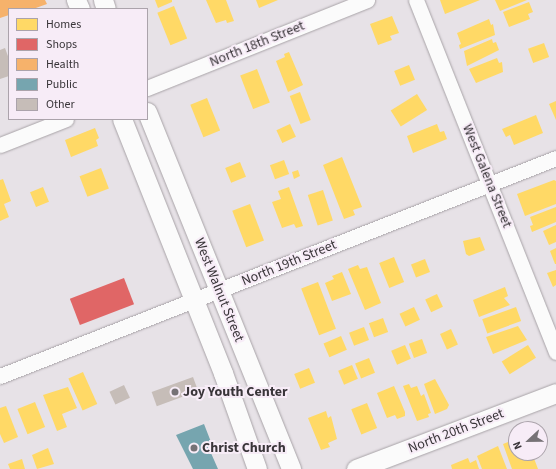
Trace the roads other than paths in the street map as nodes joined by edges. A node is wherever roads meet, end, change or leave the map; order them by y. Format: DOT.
graph roads {
  1 [pos="367,0"];
  2 [pos="416,0"];
  3 [pos="148,88"];
  4 [pos="148,114"];
  5 [pos="63,120"];
  6 [pos="122,120"];
  7 [pos="0,145"];
  8 [pos="556,158"];
  9 [pos="490,185"];
  10 [pos="219,291"];
  11 [pos="194,301"];
  12 [pos="556,352"];
  13 [pos="0,376"];
  14 [pos="556,393"];
  15 [pos="257,469"];
  16 [pos="291,469"];
  17 [pos="356,469"];
  1 -- 3 [label="street, North 18th Street"];
  2 -- 9 [label="street, West Galena Street"];
  4 -- 10 [label="main road, West Walnut Street"];
  5 -- 7 [label="street"];
  6 -- 11 [label="main road, West Walnut Street"];
  8 -- 9 [label="street, North 19th Street"];
  9 -- 10 [label="street, North 19th Street"];
  9 -- 12 [label="street, West Galena Street"];
  10 -- 11 [label="street, North 19th Street"];
  10 -- 16 [label="main road, West Walnut Street"];
  11 -- 13 [label="street, North 19th Street"];
  11 -- 15 [label="main road, West Walnut Street"];
  14 -- 17 [label="main road, North 20th Street"];
}
